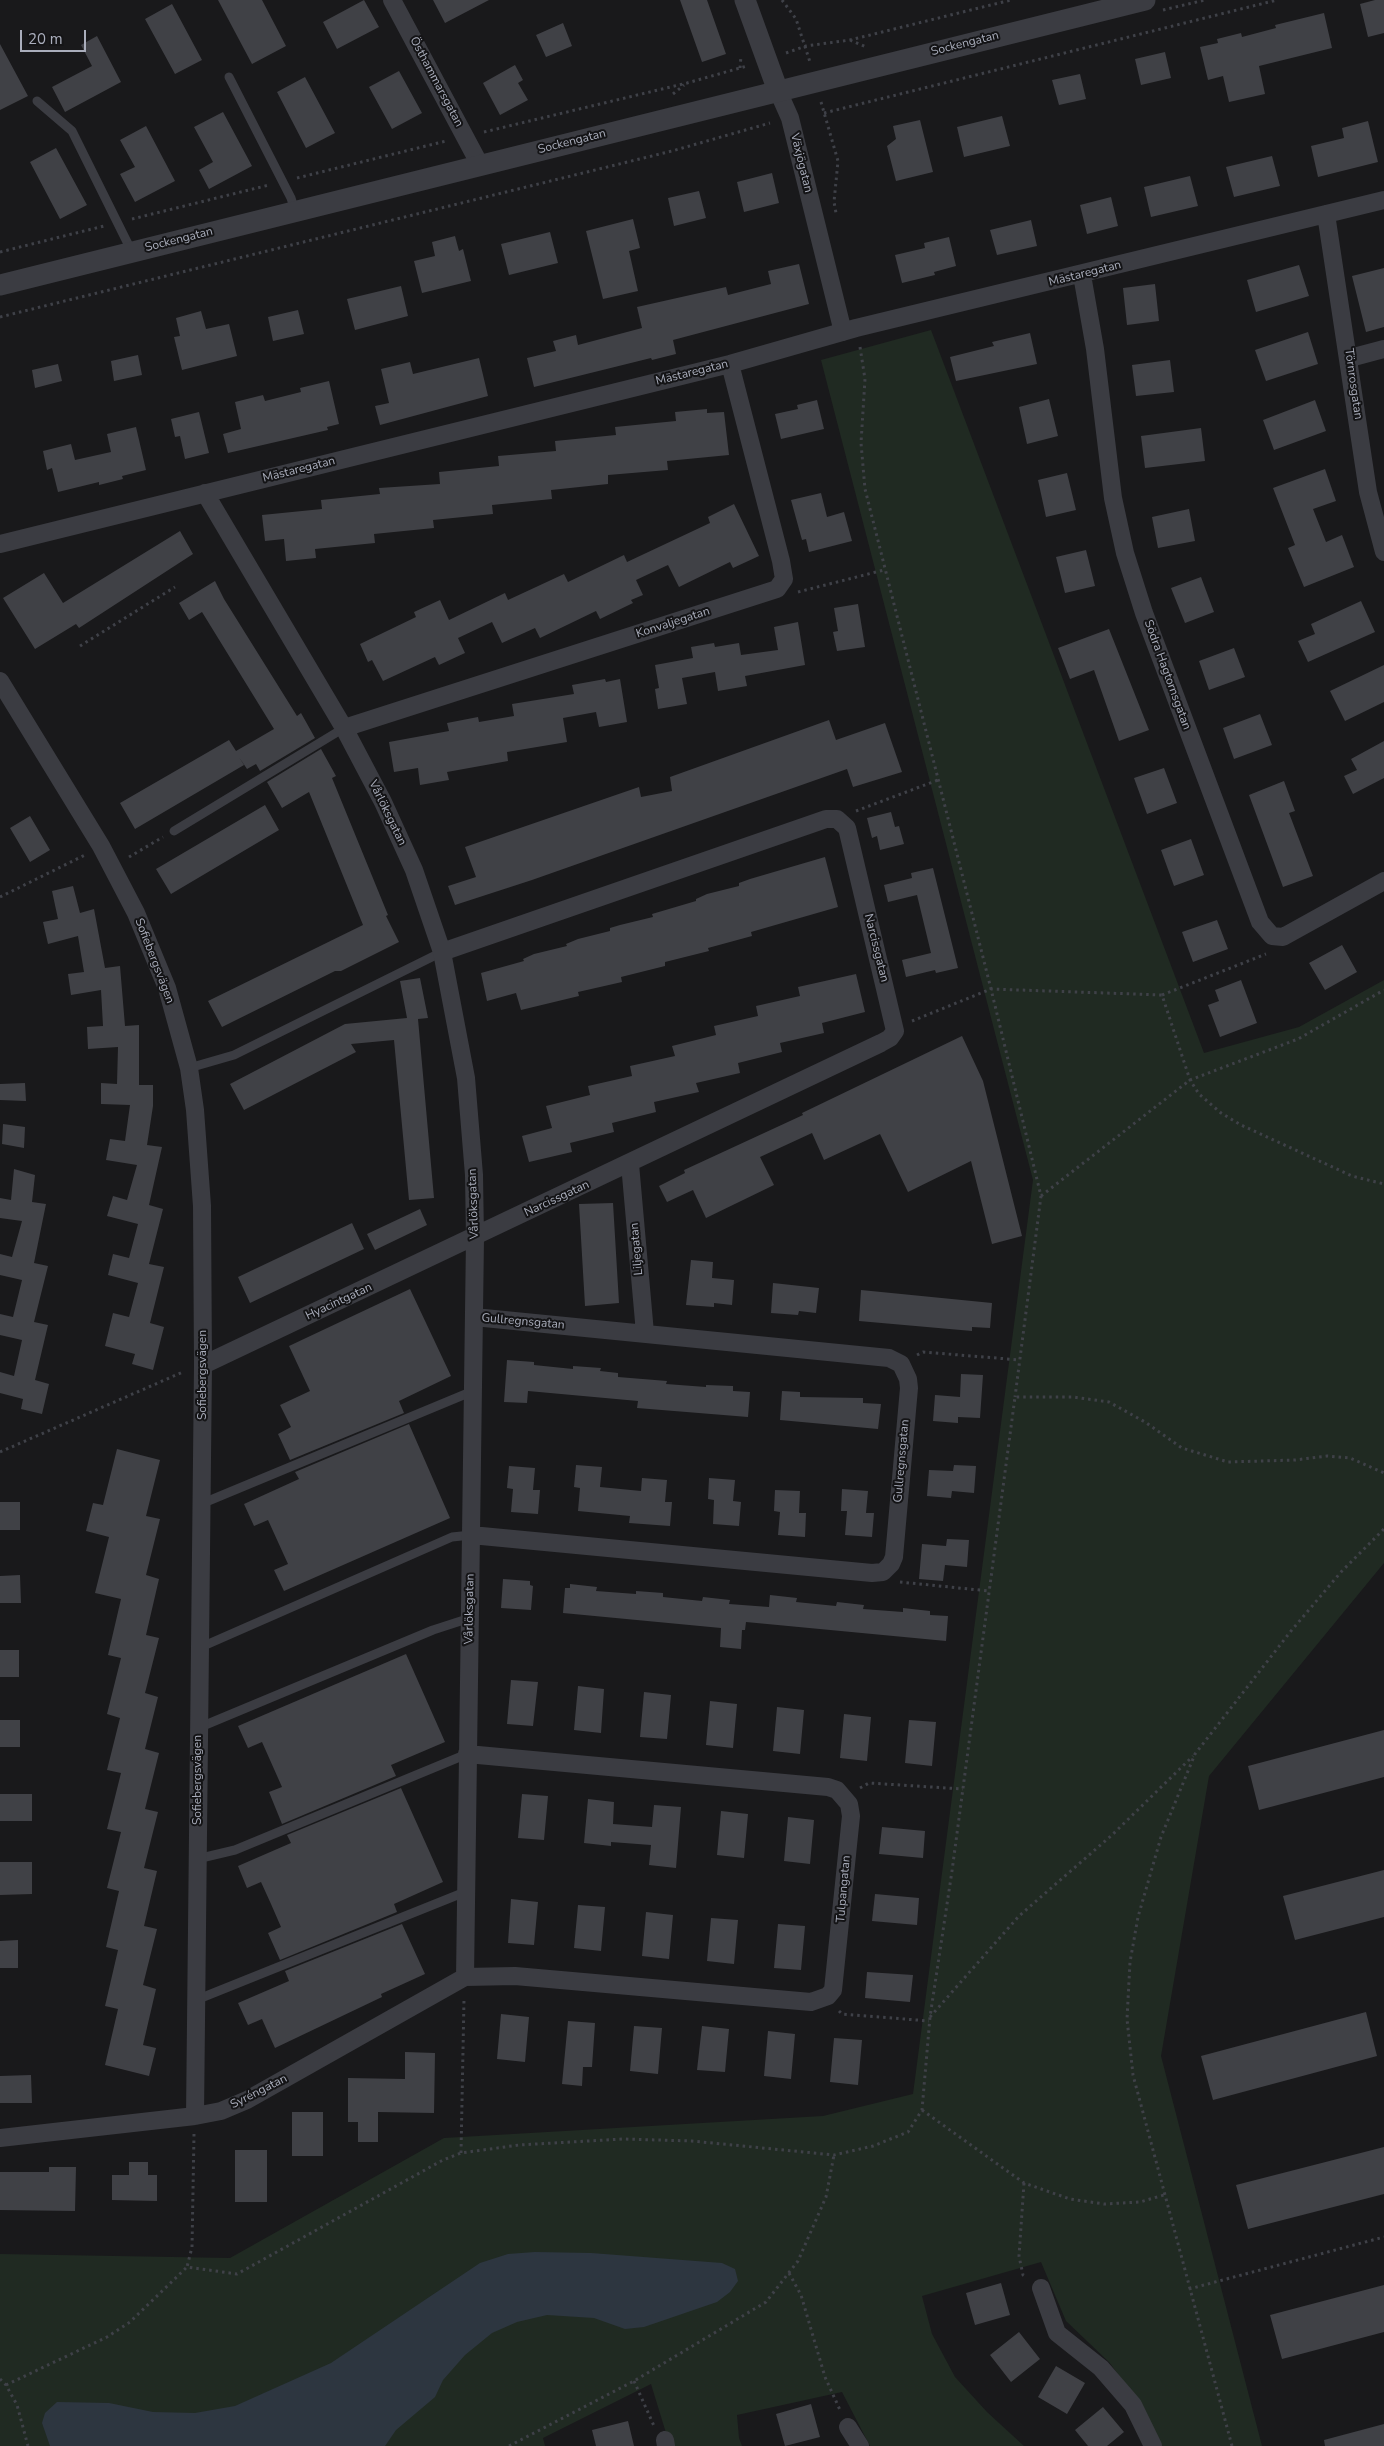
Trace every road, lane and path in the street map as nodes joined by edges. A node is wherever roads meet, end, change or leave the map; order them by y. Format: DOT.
graph roads {
  1 [pos="392,0"];
  2 [pos="745,0"];
  3 [pos="782,0"];
  4 [pos="1011,0"];
  5 [pos="1145,0"];
  6 [pos="1277,0"];
  7 [pos="850,40"];
  8 [pos="229,77"];
  9 [pos="815,81"];
  10 [pos="687,83"];
  11 [pos="778,91"];
  12 [pos="37,101"];
  13 [pos="824,113"];
  14 [pos="772,123"];
  15 [pos="466,137"];
  16 [pos="480,165"];
  17 [pos="283,182"];
  18 [pos="1384,200"];
  19 [pos="295,211"];
  20 [pos="1326,214"];
  21 [pos="838,221"];
  22 [pos="118,222"];
  23 [pos="0,252"];
  24 [pos="132,252"];
  25 [pos="1082,275"];
  26 [pos="0,285"];
  27 [pos="0,317"];
  28 [pos="849,330"];
  29 [pos="1384,349"];
  30 [pos="1350,358"];
  31 [pos="730,364"];
  32 [pos="205,493"];
  33 [pos="0,544"];
  34 [pos="1384,552"];
  35 [pos="884,570"];
  36 [pos="782,585"];
  37 [pos="175,587"];
  38 [pos="80,646"];
  39 [pos="0,681"];
  40 [pos="344,728"];
  41 [pos="938,780"];
  42 [pos="837,819"];
  43 [pos="174,830"];
  44 [pos="101,846"];
  45 [pos="111,867"];
  46 [pos="1384,880"];
  47 [pos="0,897"];
  48 [pos="1272,936"];
  49 [pos="442,952"];
  50 [pos="992,989"];
  51 [pos="1384,990"];
  52 [pos="1162,995"];
  53 [pos="895,1027"];
  54 [pos="189,1068"];
  55 [pos="1190,1080"];
  56 [pos="630,1164"];
  57 [pos="1384,1184"];
  58 [pos="1041,1196"];
  59 [pos="475,1238"];
  60 [pos="474,1317"];
  61 [pos="645,1333"];
  62 [pos="1020,1360"];
  63 [pos="901,1364"];
  64 [pos="203,1365"];
  65 [pos="473,1391"];
  66 [pos="1016,1397"];
  67 [pos="0,1452"];
  68 [pos="1384,1473"];
  69 [pos="201,1504"];
  70 [pos="1384,1530"];
  71 [pos="472,1535"];
  72 [pos="888,1569"];
  73 [pos="989,1591"];
  74 [pos="470,1618"];
  75 [pos="199,1648"];
  76 [pos="198,1728"];
  77 [pos="467,1754"];
  78 [pos="1195,1754"];
  79 [pos="963,1789"];
  80 [pos="844,1796"];
  81 [pos="197,1859"];
  82 [pos="465,1892"];
  83 [pos="464,1977"];
  84 [pos="822,1999"];
  85 [pos="196,2000"];
  86 [pos="929,2019"];
  87 [pos="922,2110"];
  88 [pos="194,2116"];
  89 [pos="0,2138"];
  90 [pos="461,2153"];
  91 [pos="834,2155"];
  92 [pos="1024,2183"];
  93 [pos="1164,2195"];
  94 [pos="1384,2237"];
  95 [pos="187,2267"];
  96 [pos="789,2273"];
  97 [pos="1041,2288"];
  98 [pos="1189,2289"];
  99 [pos="0,2379"];
  100 [pos="634,2381"];
  101 [pos="6,2385"];
  102 [pos="848,2427"];
  103 [pos="665,2443"];
  104 [pos="28,2446"];
  105 [pos="509,2446"];
  106 [pos="860,2446"];
  107 [pos="1153,2446"];
  108 [pos="1232,2446"];
  1 -- 15 [label="street, Östhammarsgatan"];
  2 -- 11 [label="street, Växjögatan"];
  3 -- 9 [label="path"];
  4 -- 7 [label="path"];
  5 -- 9 [label="street, Sockengatan"];
  6 -- 13 [label="path"];
  8 -- 17 [label="lane"];
  9 -- 11 [label="street, Sockengatan"];
  9 -- 13 [label="path"];
  10 -- 15 [label="path"];
  11 -- 16 [label="street, Sockengatan"];
  11 -- 28 [label="street, Växjögatan"];
  12 -- 22 [label="lane"];
  13 -- 21 [label="path"];
  14 -- 27 [label="path"];
  15 -- 16 [label="street, Östhammarsgatan"];
  15 -- 17 [label="path"];
  16 -- 19 [label="street, Sockengatan"];
  17 -- 19 [label="lane"];
  17 -- 22 [label="path"];
  18 -- 20 [label="street, Mästaregatan"];
  19 -- 24 [label="street, Sockengatan"];
  20 -- 25 [label="street, Mästaregatan"];
  20 -- 30 [label="street, Törnrosgatan"];
  22 -- 23 [label="path"];
  22 -- 24 [label="lane"];
  24 -- 26 [label="street, Sockengatan"];
  25 -- 28 [label="street, Mästaregatan"];
  25 -- 48 [label="street, Södra Hagtornsgatan"];
  28 -- 31 [label="street, Mästaregatan"];
  28 -- 35 [label="path"];
  29 -- 30 [label="street"];
  30 -- 34 [label="street, Törnrosgatan"];
  31 -- 32 [label="street, Mästaregatan"];
  31 -- 36 [label="street"];
  32 -- 33 [label="street, Mästaregatan"];
  32 -- 40 [label="street, Vårlöksgatan"];
  35 -- 36 [label="path"];
  35 -- 41 [label="path"];
  36 -- 40 [label="street, Konvaljegatan"];
  37 -- 38 [label="path"];
  39 -- 44 [label="street, Sofiebergsvägen"];
  40 -- 43 [label="lane"];
  40 -- 49 [label="street, Vårlöksgatan"];
  41 -- 42 [label="path"];
  41 -- 50 [label="path"];
  42 -- 49 [label="street"];
  42 -- 53 [label="street, Narcissgatan"];
  43 -- 45 [label="path"];
  44 -- 45 [label="street, Sofiebergsvägen"];
  44 -- 47 [label="path"];
  45 -- 54 [label="street, Sofiebergsvägen"];
  46 -- 48 [label="street"];
  48 -- 52 [label="path"];
  49 -- 54 [label="lane"];
  49 -- 59 [label="street, Vårlöksgatan"];
  50 -- 52 [label="path"];
  50 -- 53 [label="path"];
  50 -- 58 [label="path"];
  51 -- 55 [label="path"];
  52 -- 55 [label="path"];
  53 -- 56 [label="street, Narcissgatan"];
  54 -- 64 [label="street, Sofiebergsvägen"];
  55 -- 57 [label="path"];
  55 -- 58 [label="path"];
  56 -- 59 [label="street, Narcissgatan"];
  56 -- 61 [label="street, Liljegatan"];
  58 -- 62 [label="path"];
  59 -- 60 [label="street, Vårlöksgatan"];
  59 -- 64 [label="street, Hyacintgatan"];
  60 -- 61 [label="street, Gullregnsgatan"];
  60 -- 65 [label="street, Vårlöksgatan"];
  61 -- 63 [label="street, Gullregnsgatan"];
  62 -- 63 [label="path"];
  62 -- 66 [label="path"];
  63 -- 72 [label="street, Gullregnsgatan"];
  64 -- 67 [label="path"];
  64 -- 69 [label="street, Sofiebergsvägen"];
  65 -- 69 [label="lane"];
  65 -- 71 [label="street, Vårlöksgatan"];
  66 -- 68 [label="path"];
  66 -- 73 [label="path"];
  69 -- 75 [label="street, Sofiebergsvägen"];
  70 -- 78 [label="path"];
  71 -- 72 [label="street"];
  71 -- 74 [label="street, Vårlöksgatan"];
  71 -- 75 [label="lane"];
  72 -- 73 [label="path"];
  73 -- 79 [label="path"];
  74 -- 76 [label="lane"];
  74 -- 77 [label="street, Vårlöksgatan"];
  75 -- 76 [label="street, Sofiebergsvägen"];
  76 -- 81 [label="street, Sofiebergsvägen"];
  77 -- 80 [label="street"];
  77 -- 81 [label="lane"];
  77 -- 82 [label="street, Vårlöksgatan"];
  78 -- 86 [label="path"];
  78 -- 93 [label="path"];
  79 -- 80 [label="path"];
  79 -- 86 [label="path"];
  80 -- 84 [label="street, Tulpangatan"];
  81 -- 85 [label="street, Sofiebergsvägen"];
  82 -- 83 [label="street, Vårlöksgatan"];
  82 -- 85 [label="lane"];
  83 -- 84 [label="street"];
  83 -- 88 [label="street, Syréngatan"];
  83 -- 90 [label="path"];
  84 -- 86 [label="path"];
  85 -- 88 [label="street, Sofiebergsvägen"];
  86 -- 87 [label="path"];
  87 -- 91 [label="path"];
  87 -- 92 [label="path"];
  88 -- 89 [label="street, Syréngatan"];
  88 -- 95 [label="path"];
  90 -- 91 [label="path"];
  90 -- 95 [label="path"];
  91 -- 96 [label="path"];
  92 -- 93 [label="path"];
  92 -- 97 [label="path"];
  93 -- 98 [label="path"];
  94 -- 98 [label="path"];
  95 -- 101 [label="path"];
  96 -- 100 [label="path"];
  96 -- 102 [label="path"];
  97 -- 107 [label="street"];
  98 -- 108 [label="path"];
  99 -- 101 [label="path"];
  100 -- 103 [label="path"];
  100 -- 105 [label="path"];
  101 -- 104 [label="path"];
  102 -- 106 [label="street"];
}
